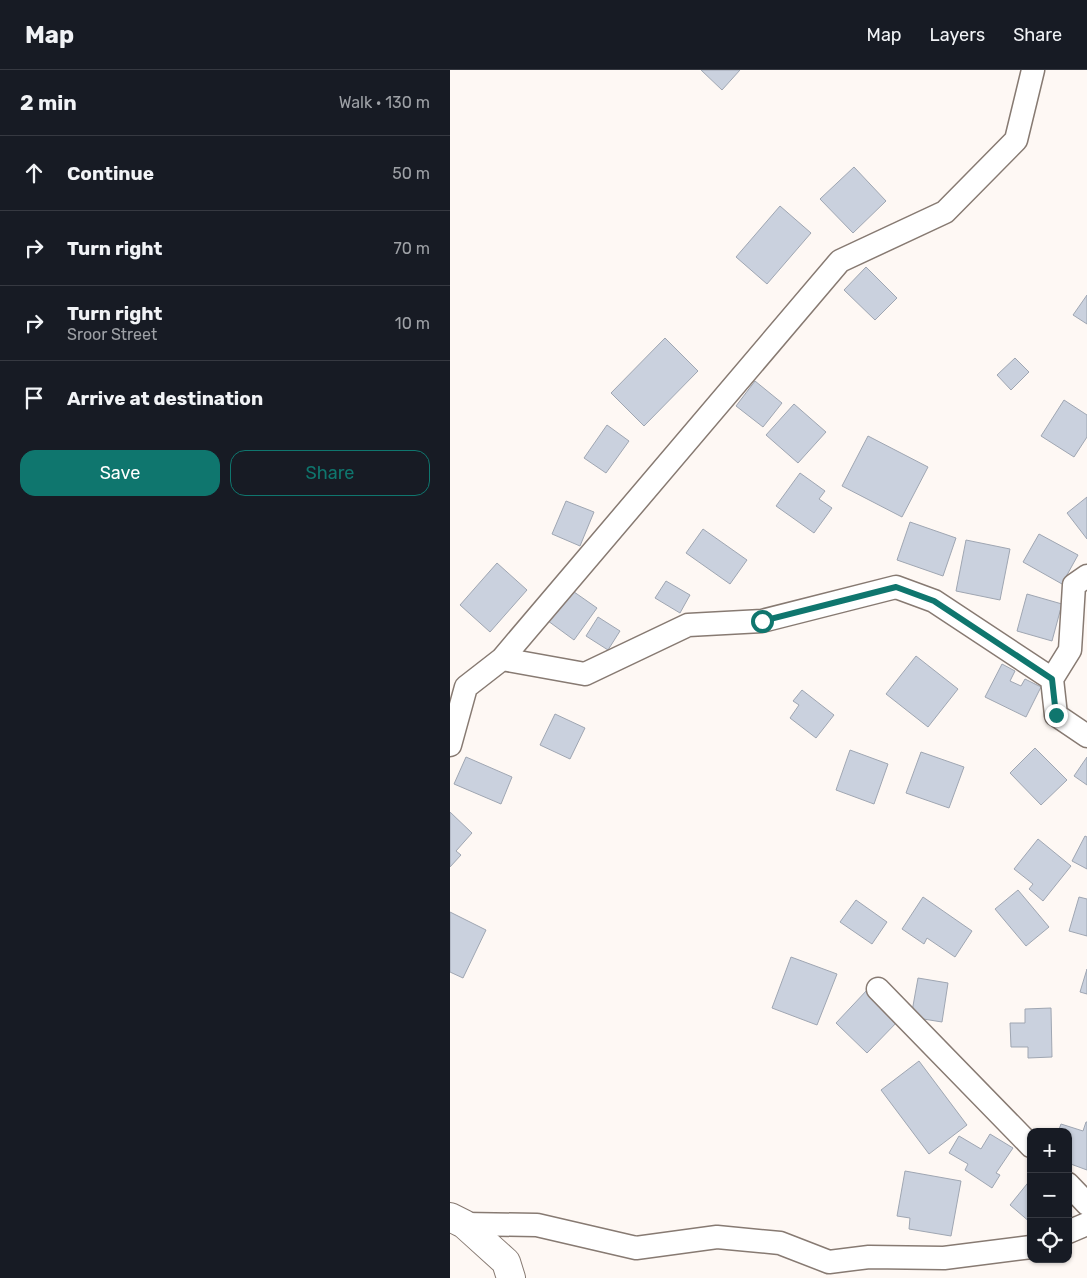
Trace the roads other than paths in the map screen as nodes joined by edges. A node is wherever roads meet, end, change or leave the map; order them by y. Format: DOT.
graph roads {
  1 [pos="1033,70"];
  2 [pos="1087,576"];
  3 [pos="502,659"];
  4 [pos="1052,679"];
  5 [pos="1087,736"];
  6 [pos="450,745"];
  7 [pos="878,989"];
  8 [pos="1027,1142"];
  9 [pos="1072,1188"];
  10 [pos="1087,1204"];
  11 [pos="457,1220"];
  12 [pos="1087,1224"];
  13 [pos="1072,1230"];
  14 [pos="1027,1248"];
  15 [pos="511,1278"];
  1 -- 3 [label="street"];
  2 -- 4 [label="street"];
  3 -- 4 [label="street"];
  3 -- 6 [label="street"];
  4 -- 5 [label="street"];
  7 -- 8 [label="street"];
  9 -- 10 [label="street"];
  11 -- 14 [label="street"];
  11 -- 15 [label="main road"];
  12 -- 13 [label="street"];
}
